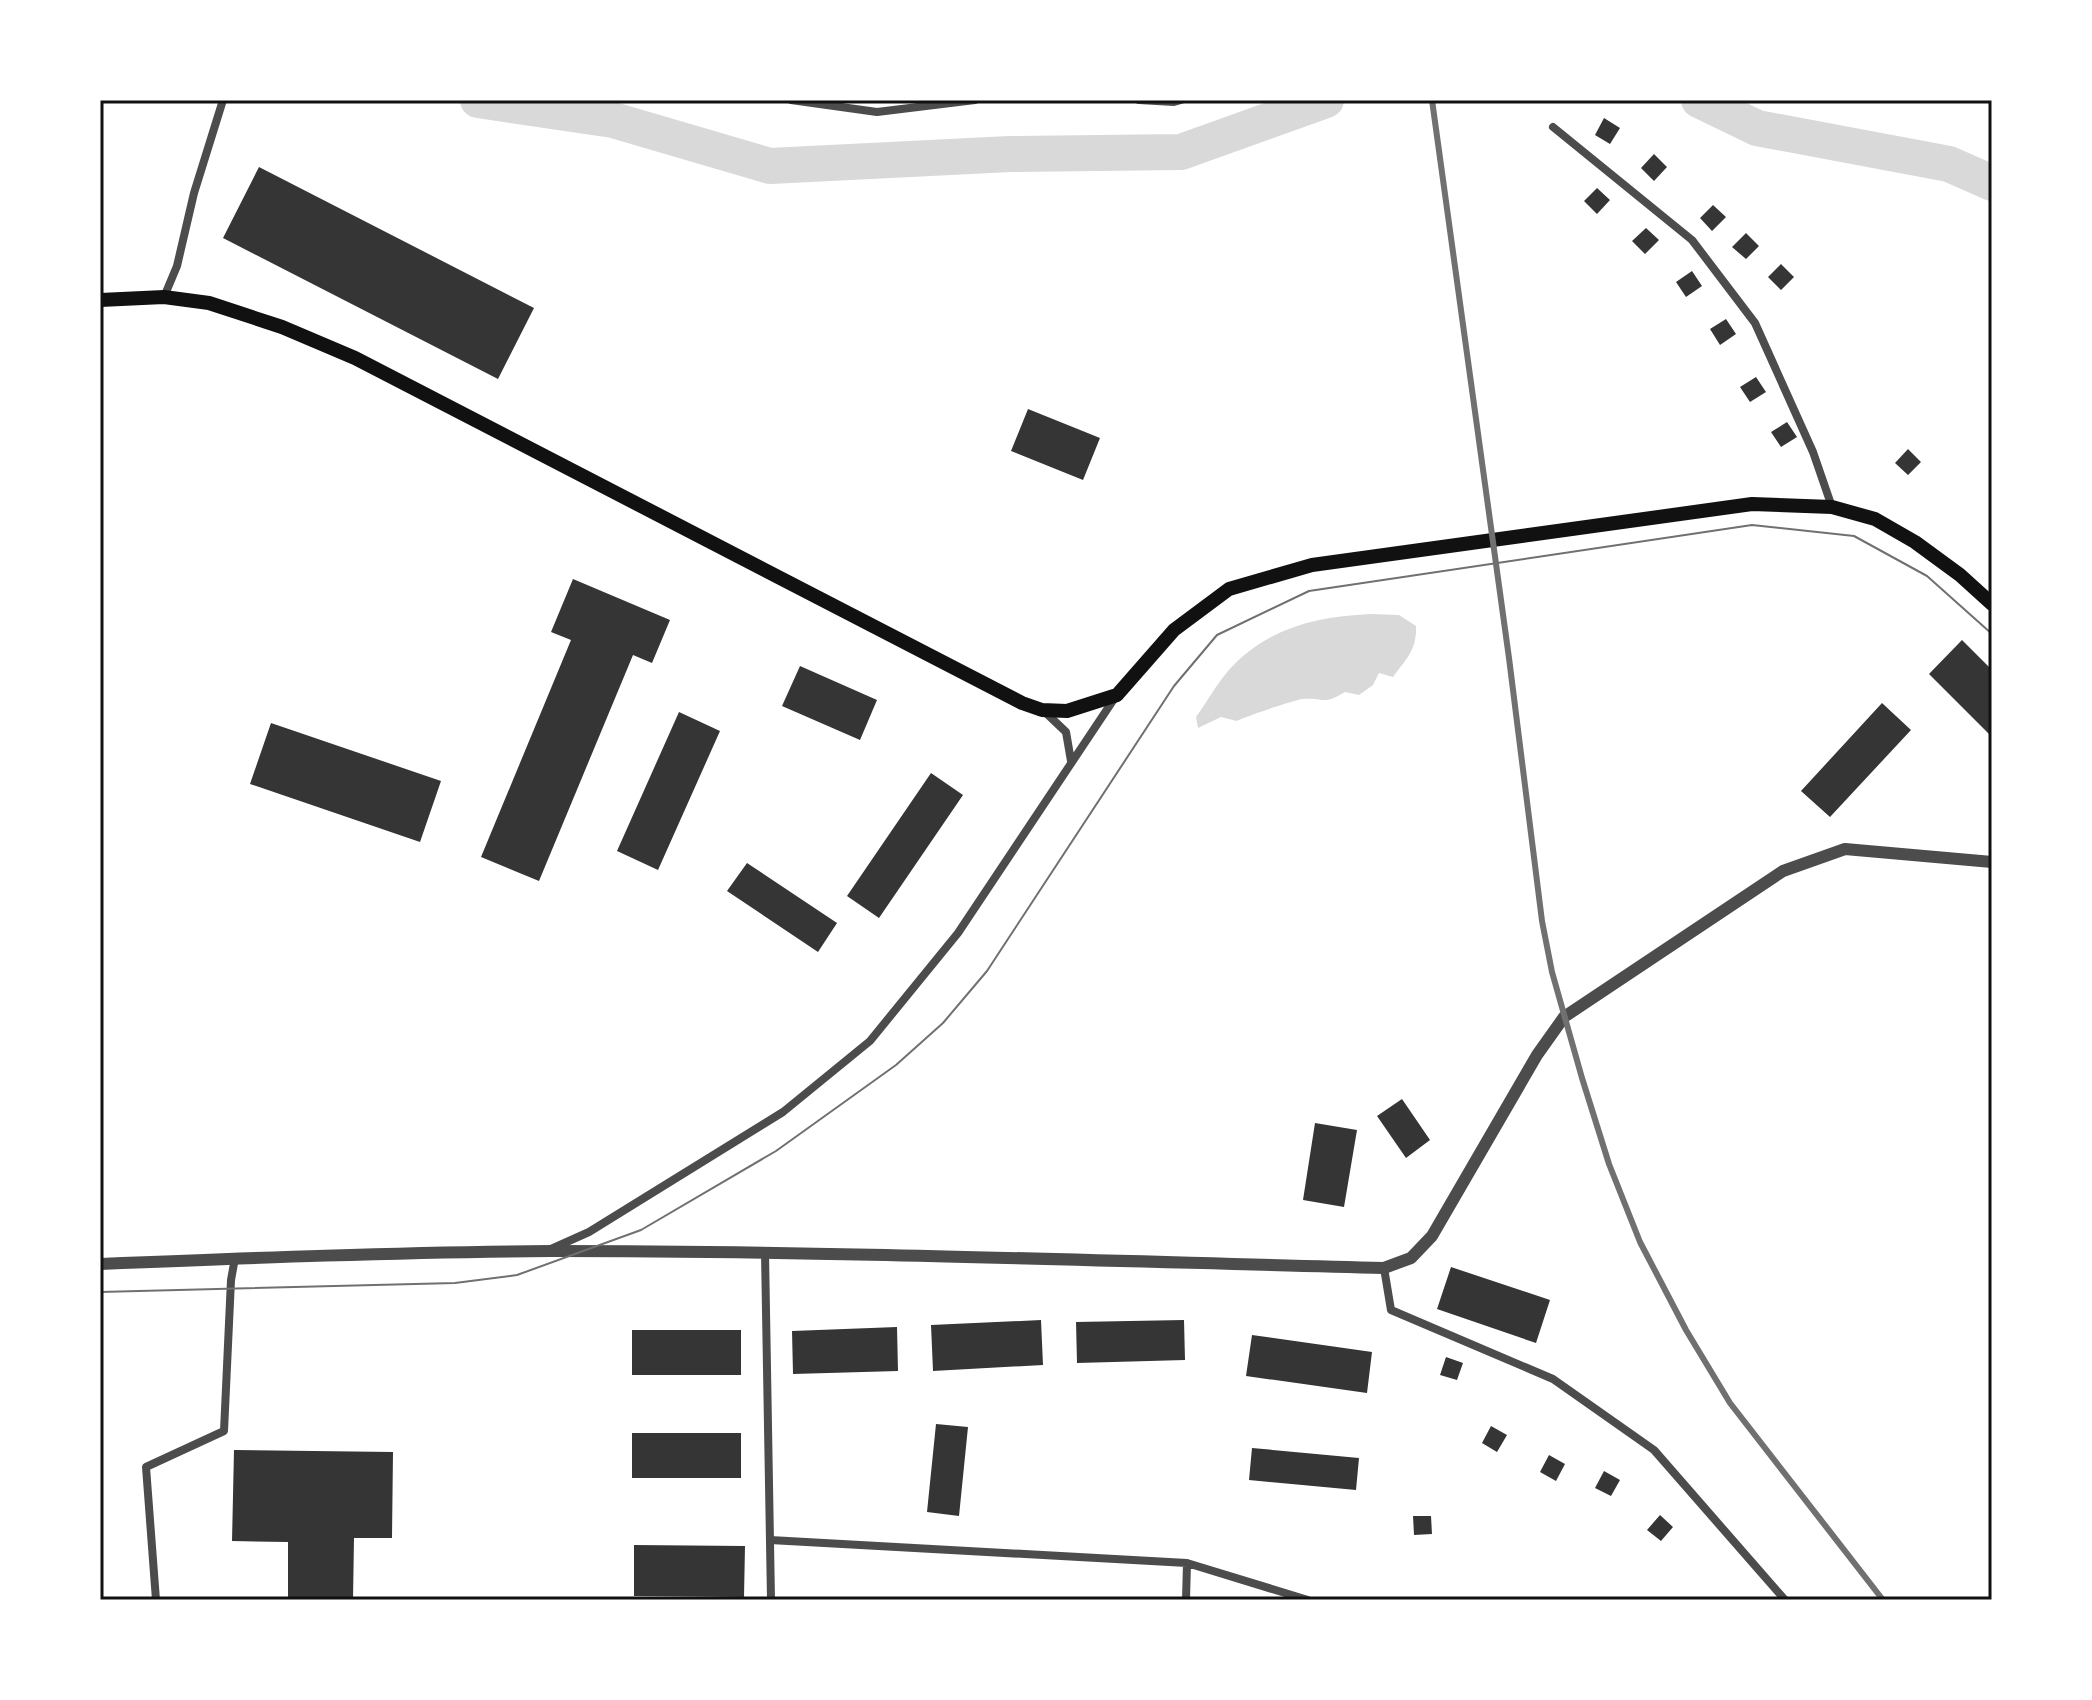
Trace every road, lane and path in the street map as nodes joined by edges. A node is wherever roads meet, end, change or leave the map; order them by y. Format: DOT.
graph roads {
  1 [pos="223,100"];
  2 [pos="791,100"];
  3 [pos="975,100"];
  4 [pos="1139,100"];
  5 [pos="1181,100"];
  6 [pos="1553,127"];
  7 [pos="164,297"];
  8 [pos="100,300"];
  9 [pos="1832,507"];
  10 [pos="1992,604"];
  11 [pos="1117,695"];
  12 [pos="1042,710"];
  13 [pos="1071,761"];
  14 [pos="1992,862"];
  15 [pos="546,1251"];
  16 [pos="765,1253"];
  17 [pos="235,1258"];
  18 [pos="100,1264"];
  19 [pos="1384,1268"];
  20 [pos="770,1540"];
  21 [pos="1187,1563"];
  22 [pos="156,1600"];
  23 [pos="771,1600"];
  24 [pos="1186,1600"];
  25 [pos="1308,1600"];
  26 [pos="1785,1600"];
  1 -- 7 [label="street"];
  2 -- 3 [label="street"];
  4 -- 5 [label="street"];
  6 -- 9 [label="street"];
  7 -- 8 [label="main road"];
  7 -- 12 [label="main road"];
  9 -- 10 [label="main road"];
  9 -- 11 [label="main road"];
  11 -- 12 [label="main road"];
  11 -- 13 [label="street"];
  12 -- 13 [label="street"];
  13 -- 15 [label="street"];
  14 -- 19 [label="street"];
  15 -- 16 [label="street"];
  15 -- 17 [label="street"];
  16 -- 19 [label="street"];
  16 -- 20 [label="street"];
  17 -- 18 [label="street"];
  17 -- 22 [label="street"];
  19 -- 26 [label="street"];
  20 -- 21 [label="street"];
  20 -- 23 [label="street"];
  21 -- 24 [label="street"];
  21 -- 25 [label="street"];
}
